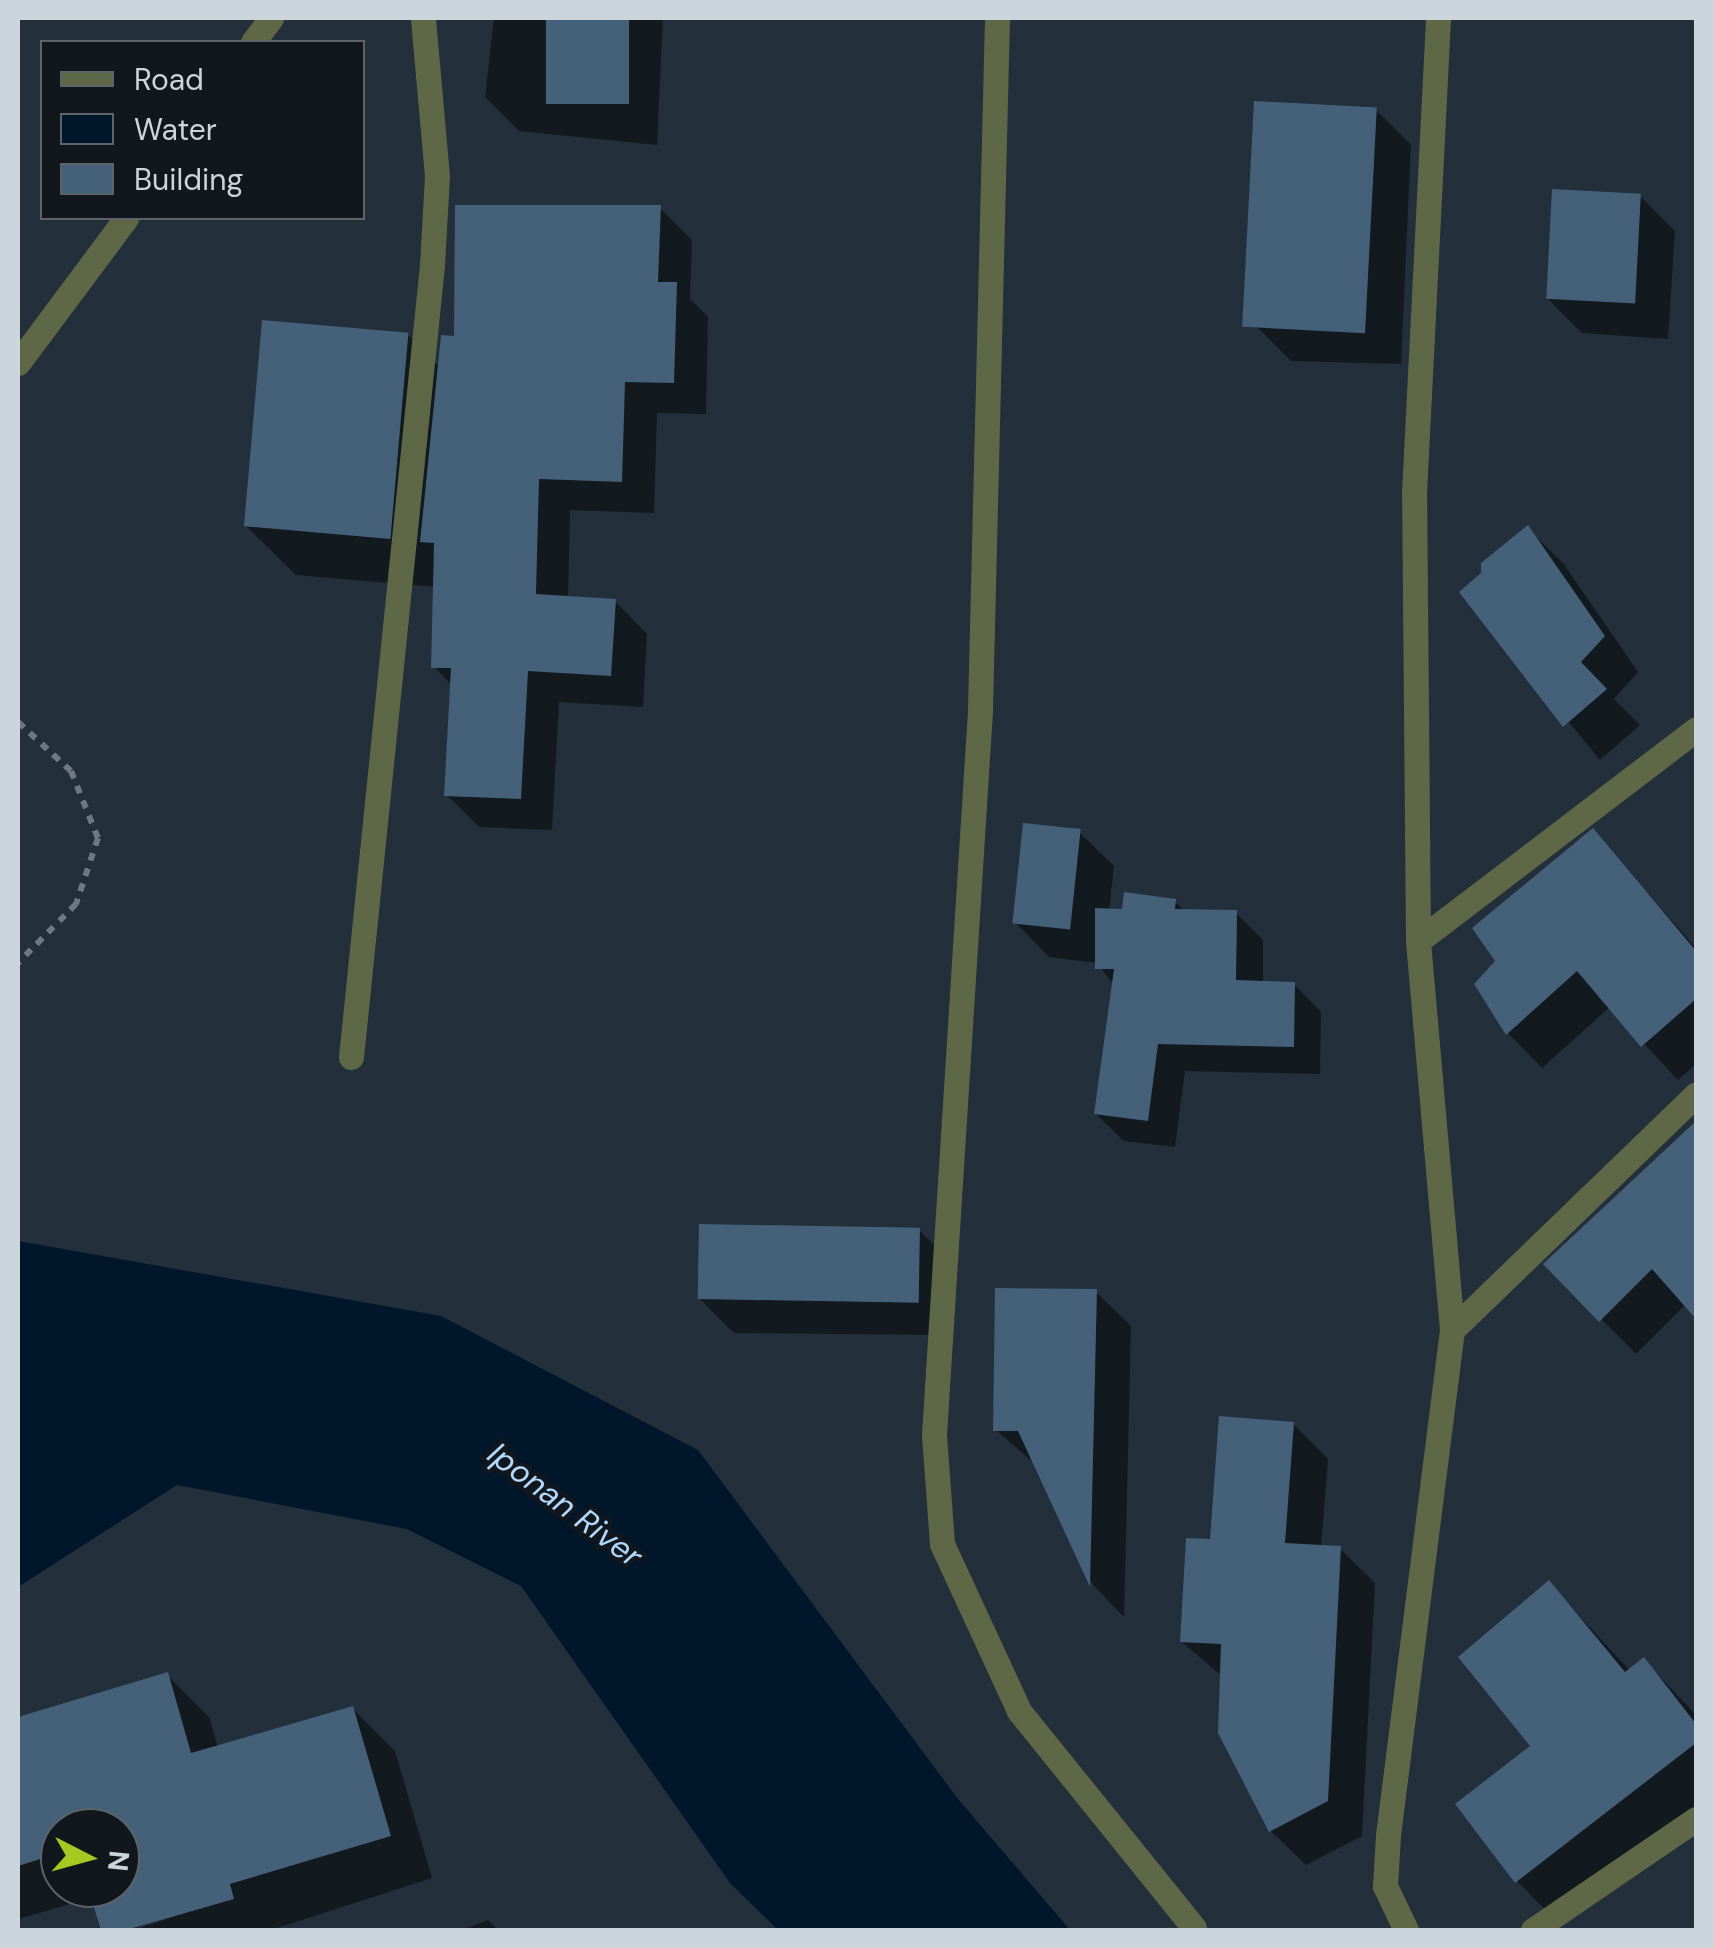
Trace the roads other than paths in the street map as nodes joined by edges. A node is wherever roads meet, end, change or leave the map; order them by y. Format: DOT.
graph roads {
  1 [pos="271,18"];
  2 [pos="424,18"];
  3 [pos="996,18"];
  4 [pos="1438,18"];
  5 [pos="254,40"];
  6 [pos="125,220"];
  7 [pos="18,363"];
  8 [pos="1696,730"];
  9 [pos="1418,941"];
  10 [pos="351,1057"];
  11 [pos="1696,1094"];
  12 [pos="1452,1330"];
  13 [pos="1696,1819"];
  14 [pos="1194,1928"];
  15 [pos="1406,1930"];
  16 [pos="1532,1930"];
  1 -- 5 [label="street"];
  2 -- 10 [label="street"];
  3 -- 14 [label="street"];
  4 -- 9 [label="street"];
  6 -- 7 [label="street"];
  8 -- 9 [label="street"];
  9 -- 12 [label="street"];
  11 -- 12 [label="street"];
  12 -- 15 [label="street"];
  13 -- 16 [label="street"];
}
